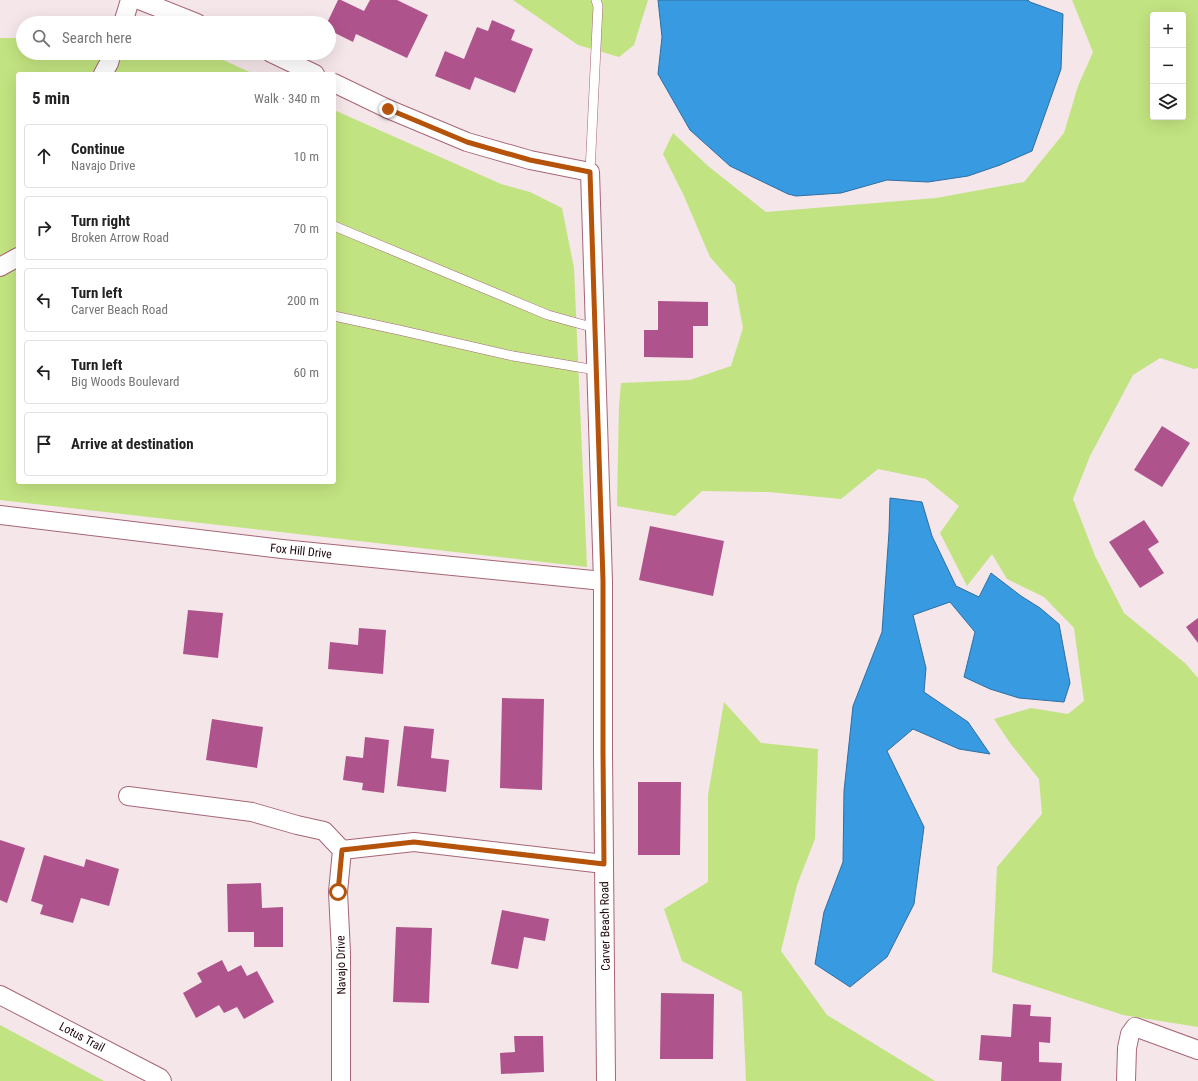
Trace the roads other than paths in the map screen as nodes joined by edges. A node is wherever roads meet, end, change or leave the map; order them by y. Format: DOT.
graph roads {
  1 [pos="130,0"];
  2 [pos="139,0"];
  3 [pos="596,0"];
  4 [pos="125,16"];
  5 [pos="179,16"];
  6 [pos="110,60"];
  7 [pos="286,60"];
  8 [pos="104,72"];
  9 [pos="311,72"];
  10 [pos="336,84"];
  11 [pos="590,172"];
  12 [pos="336,227"];
  13 [pos="16,258"];
  14 [pos="0,267"];
  15 [pos="336,316"];
  16 [pos="594,328"];
  17 [pos="596,370"];
  18 [pos="0,515"];
  19 [pos="603,581"];
  20 [pos="128,796"];
  21 [pos="342,850"];
  22 [pos="604,864"];
  23 [pos="0,995"];
  24 [pos="1198,1050"];
  25 [pos="162,1081"];
  26 [pos="341,1081"];
  27 [pos="606,1081"];
  28 [pos="1126,1081"];
  1 -- 4 [label="street"];
  2 -- 5 [label="street"];
  3 -- 11 [label="lane"];
  6 -- 8 [label="street"];
  7 -- 9 [label="street"];
  10 -- 11 [label="street"];
  11 -- 16 [label="street, Carver Beach Road"];
  12 -- 16 [label="lane"];
  13 -- 14 [label="street"];
  15 -- 17 [label="lane"];
  16 -- 17 [label="street, Carver Beach Road"];
  17 -- 19 [label="street, Carver Beach Road"];
  18 -- 19 [label="street, Fox Hill Drive"];
  19 -- 22 [label="street, Carver Beach Road"];
  20 -- 21 [label="street"];
  21 -- 22 [label="street"];
  21 -- 26 [label="street, Navajo Drive"];
  22 -- 27 [label="street, Carver Beach Road"];
  23 -- 25 [label="street, Lotus Trail"];
  24 -- 28 [label="street"];
}
